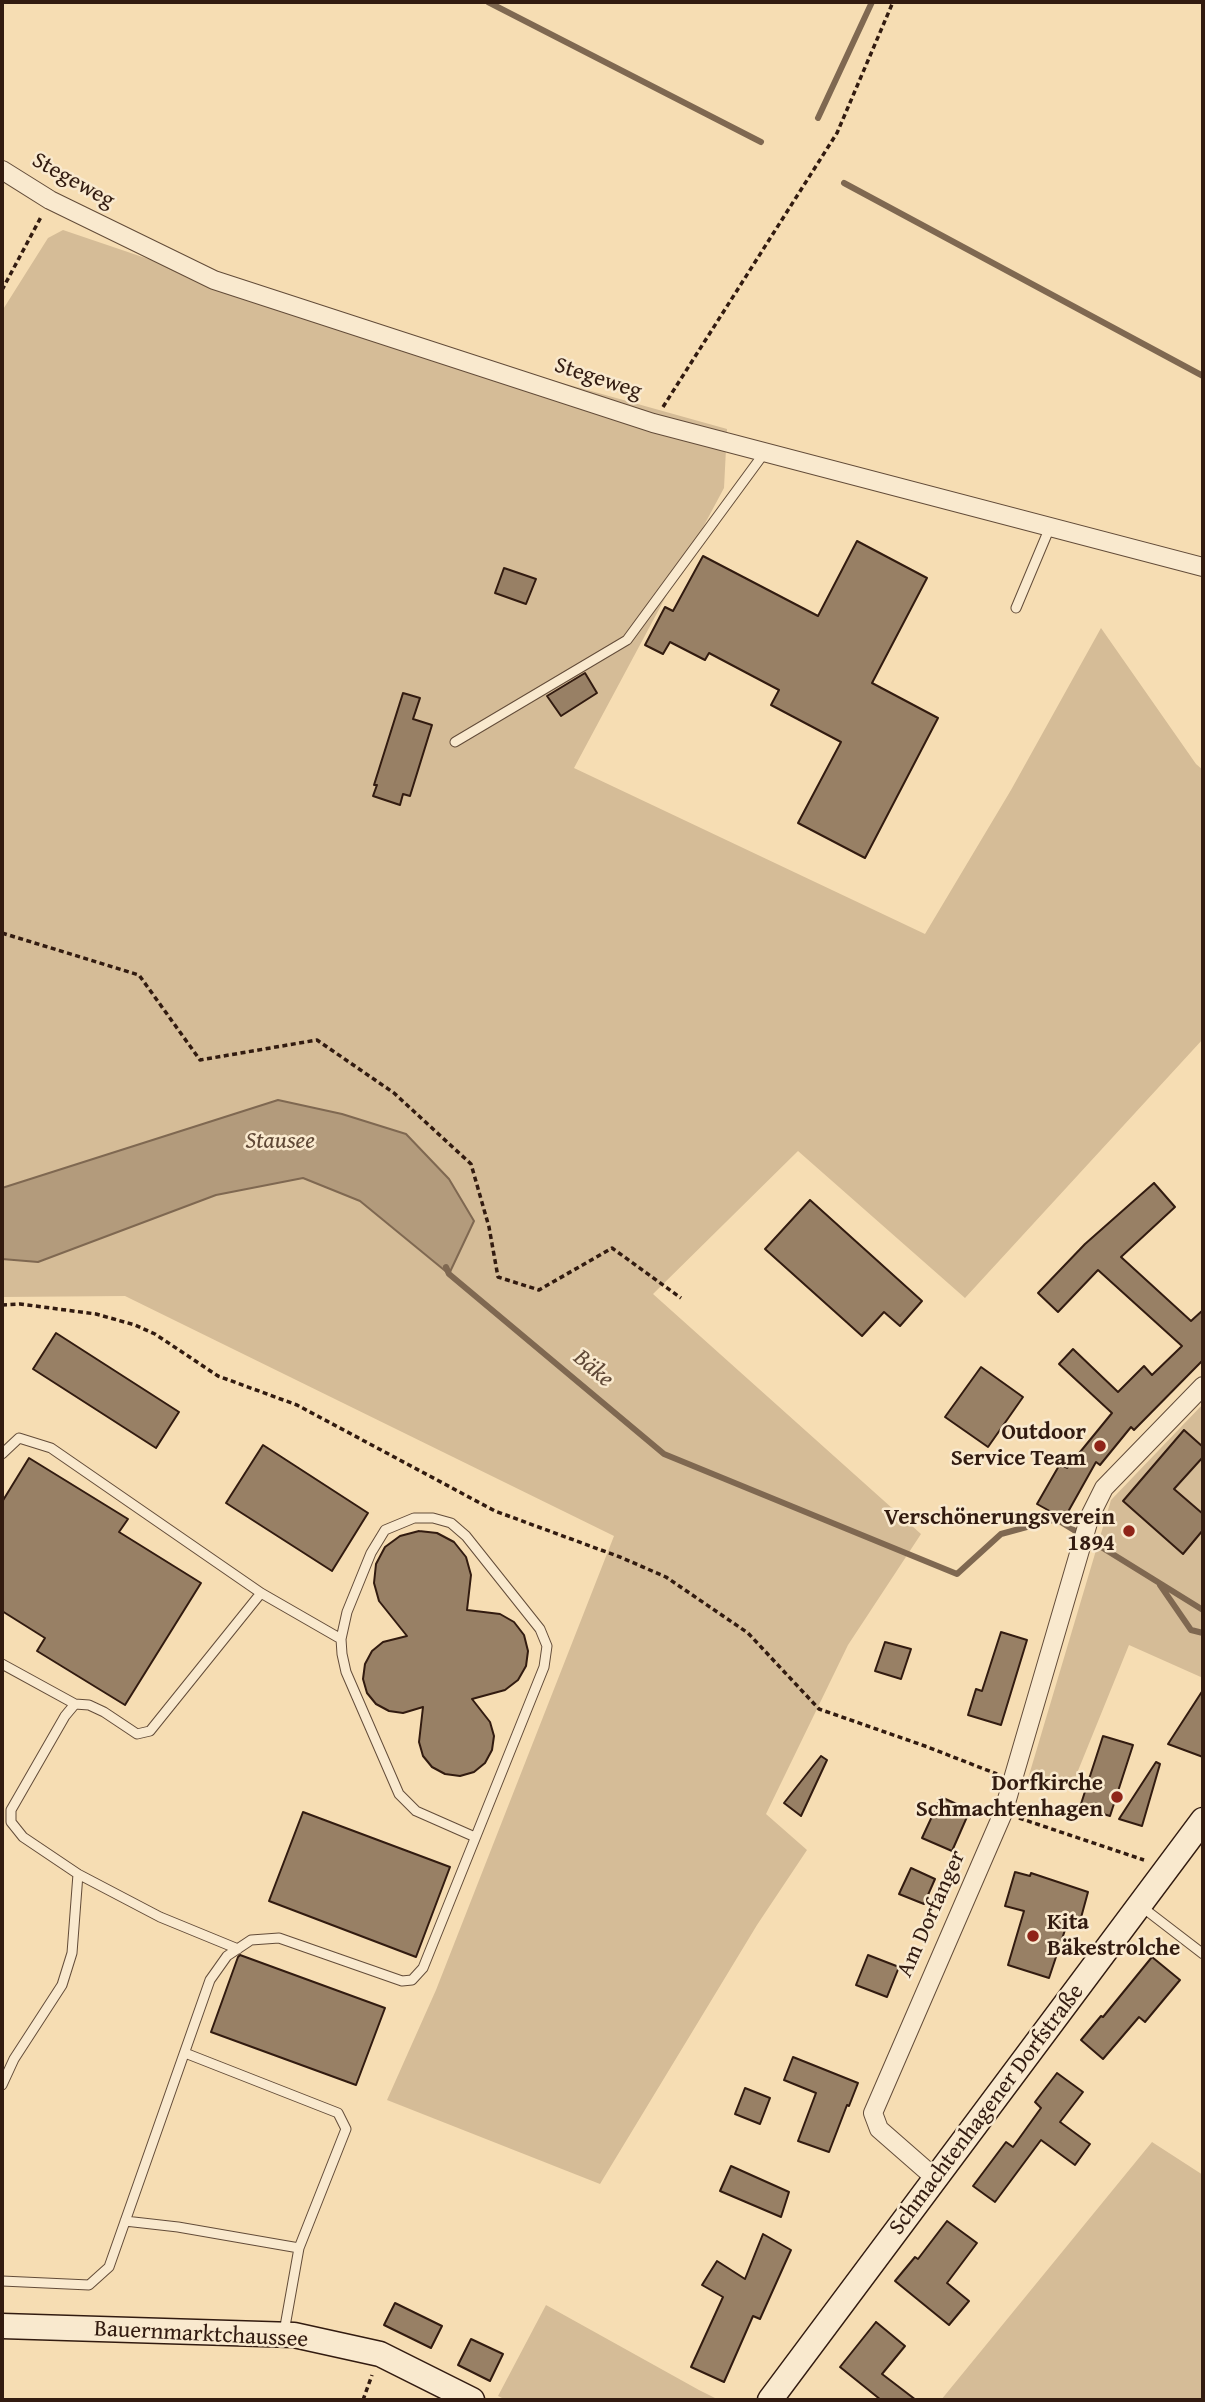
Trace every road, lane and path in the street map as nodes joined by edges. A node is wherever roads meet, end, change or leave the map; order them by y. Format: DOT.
graph roads {
  1 [pos="893,2"];
  2 [pos="2,170"];
  3 [pos="50,200"];
  4 [pos="2,290"];
  5 [pos="653,423"];
  6 [pos="765,452"];
  7 [pos="1050,527"];
  8 [pos="1203,566"];
  9 [pos="1016,608"];
  10 [pos="455,742"];
  11 [pos="2,933"];
  12 [pos="681,1298"];
  13 [pos="2,1305"];
  14 [pos="1203,1386"];
  15 [pos="2,1454"];
  16 [pos="261,1594"];
  17 [pos="341,1639"];
  18 [pos="2,1664"];
  19 [pos="75,1704"];
  20 [pos="1013,1780"];
  21 [pos="1003,1813"];
  22 [pos="1203,1820"];
  23 [pos="475,1837"];
  24 [pos="1168,1868"];
  25 [pos="78,1874"];
  26 [pos="1141,1905"];
  27 [pos="238,1949"];
  28 [pos="1203,1954"];
  29 [pos="185,2053"];
  30 [pos="2,2085"];
  31 [pos="934,2178"];
  32 [pos="125,2221"];
  33 [pos="299,2248"];
  34 [pos="2,2281"];
  35 [pos="2,2326"];
  36 [pos="283,2335"];
  37 [pos="472,2400"];
  38 [pos="770,2400"];
  1 -- 5 [label="path"];
  2 -- 3 [label="street, Stegeweg"];
  3 -- 4 [label="path"];
  3 -- 5 [label="street, Stegeweg"];
  5 -- 6 [label="street, Stegeweg"];
  6 -- 7 [label="street, Stegeweg"];
  6 -- 10 [label="lane"];
  7 -- 8 [label="street, Stegeweg"];
  7 -- 9 [label="lane"];
  11 -- 12 [label="path"];
  13 -- 20 [label="path"];
  14 -- 20 [label="street, Am Dorfanger"];
  15 -- 16 [label="lane"];
  16 -- 17 [label="lane"];
  16 -- 19 [label="lane"];
  17 -- 23 [label="lane"];
  17 -- 23 [label="lane"];
  18 -- 19 [label="lane"];
  19 -- 25 [label="lane"];
  20 -- 21 [label="street, Am Dorfanger"];
  21 -- 24 [label="path"];
  21 -- 31 [label="street, Am Dorfanger"];
  22 -- 24 [label="main road, Schmachtenhagener Dorfstraße"];
  23 -- 27 [label="lane"];
  24 -- 26 [label="main road, Schmachtenhagener Dorfstraße"];
  25 -- 27 [label="lane"];
  25 -- 30 [label="lane"];
  26 -- 28 [label="lane"];
  26 -- 31 [label="main road, Schmachtenhagener Dorfstraße"];
  27 -- 29 [label="lane"];
  29 -- 32 [label="lane"];
  29 -- 33 [label="lane"];
  31 -- 38 [label="main road, Schmachtenhagener Dorfstraße"];
  32 -- 33 [label="lane"];
  32 -- 34 [label="lane"];
  33 -- 36 [label="lane"];
  35 -- 36 [label="main road, Bauernmarktchaussee"];
  36 -- 37 [label="main road, Bauernmarktchaussee"];
}
